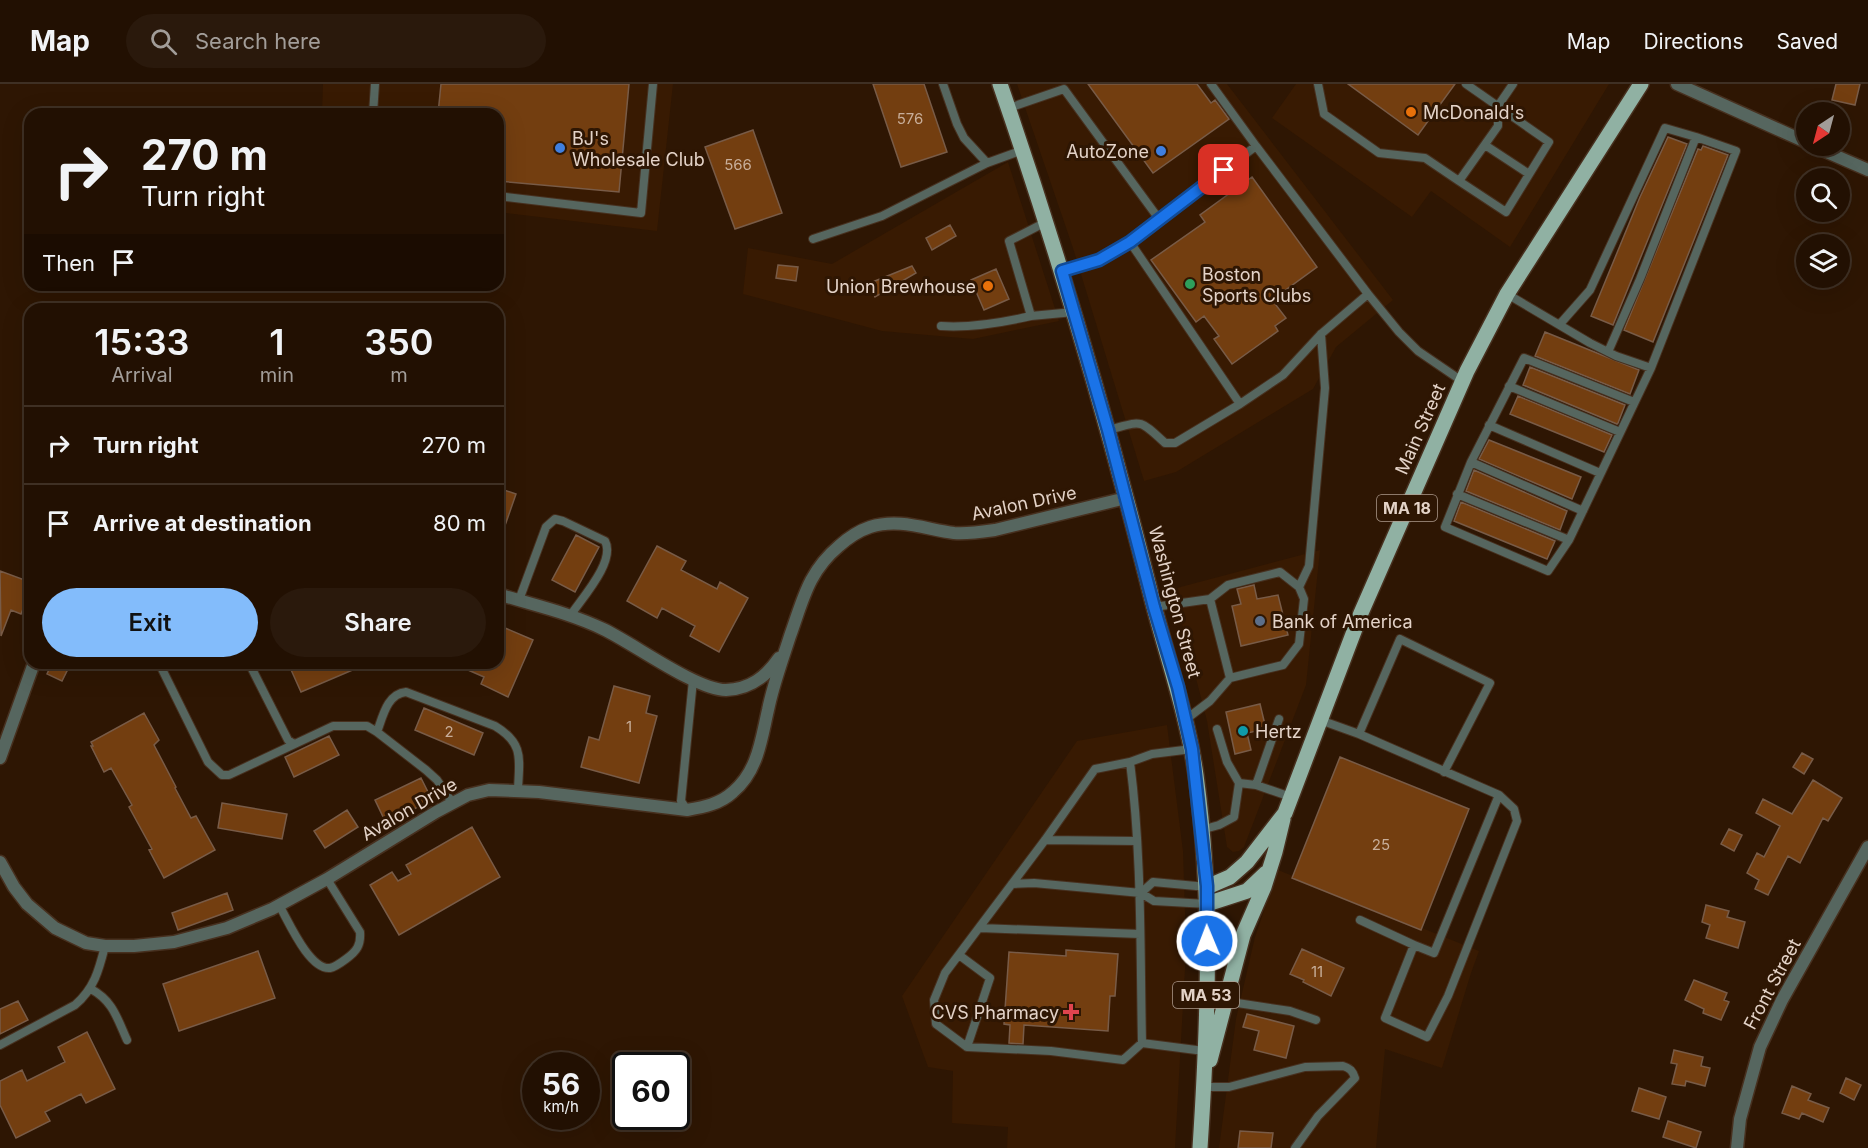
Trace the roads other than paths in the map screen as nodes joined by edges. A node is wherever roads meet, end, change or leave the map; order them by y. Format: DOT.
graph roads {
  1 [pos="375,84"];
  2 [pos="653,84"];
  3 [pos="943,84"];
  4 [pos="1000,84"];
  5 [pos="1211,84"];
  6 [pos="1318,84"];
  7 [pos="1466,84"];
  8 [pos="1512,84"];
  9 [pos="1641,84"];
  10 [pos="1677,84"];
  11 [pos="1063,86"];
  12 [pos="1498,106"];
  13 [pos="373,108"];
  14 [pos="1008,108"];
  15 [pos="1696,137"];
  16 [pos="1796,138"];
  17 [pos="1485,145"];
  18 [pos="1256,146"];
  19 [pos="1023,150"];
  20 [pos="1836,156"];
  21 [pos="987,162"];
  22 [pos="1868,170"];
  23 [pos="1529,174"];
  24 [pos="1459,181"];
  25 [pos="504,197"];
  26 [pos="1160,219"];
  27 [pos="1046,222"];
  28 [pos="813,239"];
  29 [pos="1130,242"];
  30 [pos="1062,271"];
  31 [pos="1368,294"];
  32 [pos="1508,294"];
  33 [pos="1075,312"];
  34 [pos="1031,316"];
  35 [pos="1560,324"];
  36 [pos="941,326"];
  37 [pos="1321,334"];
  38 [pos="1608,352"];
  39 [pos="1651,368"];
  40 [pos="1462,381"];
  41 [pos="1509,386"];
  42 [pos="1634,402"];
  43 [pos="1240,404"];
  44 [pos="1489,425"];
  45 [pos="1108,430"];
  46 [pos="1620,432"];
  47 [pos="1471,462"];
  48 [pos="1600,473"];
  49 [pos="1457,494"];
  50 [pos="1126,498"];
  51 [pos="1583,511"];
  52 [pos="1569,540"];
  53 [pos="1299,587"];
  54 [pos="504,596"];
  55 [pos="1210,599"];
  56 [pos="519,600"];
  57 [pos="1154,607"];
  58 [pos="570,616"];
  59 [pos="785,650"];
  60 [pos="32,669"];
  61 [pos="162,669"];
  62 [pos="252,669"];
  63 [pos="1230,678"];
  64 [pos="693,680"];
  65 [pos="1279,718"];
  66 [pos="1185,720"];
  67 [pos="1320,720"];
  68 [pos="1218,729"];
  69 [pos="377,732"];
  70 [pos="1359,734"];
  71 [pos="294,744"];
  72 [pos="1192,749"];
  73 [pos="0,758"];
  74 [pos="1130,762"];
  75 [pos="1444,772"];
  76 [pos="1239,783"];
  77 [pos="1257,785"];
  78 [pos="518,790"];
  79 [pos="1499,795"];
  80 [pos="1291,797"];
  81 [pos="452,802"];
  82 [pos="687,810"];
  83 [pos="1284,813"];
  84 [pos="1201,830"];
  85 [pos="1045,840"];
  86 [pos="1136,841"];
  87 [pos="1868,847"];
  88 [pos="0,862"];
  89 [pos="1270,869"];
  90 [pos="327,879"];
  91 [pos="1012,884"];
  92 [pos="1207,886"];
  93 [pos="1141,893"];
  94 [pos="1207,904"];
  95 [pos="279,905"];
  96 [pos="1360,920"];
  97 [pos="980,928"];
  98 [pos="1140,934"];
  99 [pos="1414,945"];
  100 [pos="105,946"];
  101 [pos="959,955"];
  102 [pos="91,988"];
  103 [pos="1224,1001"];
  104 [pos="1317,1020"];
  105 [pos="127,1040"];
  106 [pos="1142,1043"];
  107 [pos="0,1045"];
  108 [pos="967,1047"];
  109 [pos="1204,1051"];
  110 [pos="1204,1087"];
  111 [pos="1200,1148"];
  112 [pos="1295,1148"];
  113 [pos="1737,1148"];
  1 -- 13 [label="lane"];
  2 -- 25 [label="lane"];
  3 -- 21 [label="lane"];
  4 -- 14 [label="main road, Washington Street / MA 53"];
  5 -- 18 [label="lane"];
  6 -- 24 [label="lane"];
  7 -- 12 [label="lane"];
  8 -- 12 [label="lane"];
  9 -- 32 [label="main road, Main Street / MA 18"];
  10 -- 16 [label="street"];
  11 -- 14 [label="lane"];
  11 -- 26 [label="lane"];
  12 -- 17 [label="lane"];
  12 -- 23 [label="lane"];
  14 -- 19 [label="main road, Washington Street / MA 53"];
  15 -- 35 [label="lane"];
  15 -- 38 [label="lane"];
  15 -- 39 [label="lane"];
  17 -- 23 [label="lane"];
  17 -- 24 [label="lane"];
  18 -- 26 [label="lane"];
  18 -- 31 [label="lane"];
  19 -- 21 [label="lane"];
  19 -- 27 [label="main road, Washington Street / MA 53"];
  20 -- 22 [label="street"];
  21 -- 28 [label="lane"];
  23 -- 24 [label="lane"];
  26 -- 29 [label="lane"];
  27 -- 30 [label="main road, Washington Street / MA 53"];
  27 -- 34 [label="lane"];
  29 -- 30 [label="lane"];
  29 -- 43 [label="lane"];
  30 -- 33 [label="main road, Washington Street / MA 53"];
  31 -- 37 [label="lane"];
  31 -- 40 [label="lane"];
  32 -- 35 [label="lane"];
  32 -- 40 [label="main road, Main Street / MA 18"];
  33 -- 34 [label="lane"];
  33 -- 45 [label="main road, Washington Street / MA 53"];
  34 -- 36 [label="lane"];
  35 -- 38 [label="lane"];
  37 -- 43 [label="lane"];
  37 -- 53 [label="lane"];
  38 -- 39 [label="lane"];
  39 -- 42 [label="lane"];
  40 -- 67 [label="main road, Main Street / MA 18"];
  41 -- 42 [label="lane"];
  41 -- 44 [label="lane"];
  41 -- 46 [label="lane"];
  42 -- 46 [label="lane"];
  43 -- 45 [label="lane"];
  44 -- 47 [label="lane"];
  44 -- 48 [label="lane"];
  45 -- 50 [label="main road, Washington Street / MA 53"];
  46 -- 48 [label="lane"];
  47 -- 49 [label="lane"];
  47 -- 51 [label="lane"];
  48 -- 51 [label="lane"];
  49 -- 52 [label="lane"];
  49 -- 52 [label="lane"];
  50 -- 57 [label="main road, Washington Street / MA 53"];
  50 -- 59 [label="street, Avalon Drive"];
  51 -- 52 [label="lane"];
  53 -- 55 [label="lane"];
  53 -- 63 [label="lane"];
  54 -- 56 [label="street, Avalon Drive"];
  55 -- 57 [label="lane"];
  55 -- 63 [label="lane"];
  56 -- 58 [label="street, Avalon Drive"];
  56 -- 58 [label="lane"];
  57 -- 66 [label="main road, Washington Street / MA 53"];
  58 -- 64 [label="street, Avalon Drive"];
  59 -- 64 [label="street, Avalon Drive"];
  59 -- 82 [label="street, Avalon Drive"];
  60 -- 73 [label="street"];
  61 -- 71 [label="lane"];
  62 -- 71 [label="lane"];
  63 -- 66 [label="lane"];
  64 -- 82 [label="lane"];
  65 -- 77 [label="lane"];
  66 -- 72 [label="main road, Washington Street / MA 53"];
  67 -- 70 [label="lane"];
  67 -- 80 [label="main road, Main Street / MA 18"];
  68 -- 76 [label="lane"];
  69 -- 71 [label="lane"];
  69 -- 78 [label="lane"];
  69 -- 81 [label="lane"];
  70 -- 75 [label="lane"];
  70 -- 75 [label="lane"];
  72 -- 74 [label="lane"];
  72 -- 84 [label="main road, Washington Street / MA 53"];
  74 -- 85 [label="lane"];
  74 -- 86 [label="lane"];
  75 -- 79 [label="lane"];
  76 -- 77 [label="lane"];
  76 -- 84 [label="lane"];
  77 -- 80 [label="lane"];
  78 -- 81 [label="street, Avalon Drive"];
  78 -- 82 [label="street, Avalon Drive"];
  79 -- 99 [label="lane"];
  79 -- 99 [label="lane"];
  80 -- 83 [label="main road, Main Street / MA 18"];
  81 -- 90 [label="street, Avalon Drive"];
  83 -- 89 [label="main road, MA 18"];
  83 -- 92 [label="main road, Main Street / MA 18"];
  84 -- 92 [label="main road, Washington Street / MA 53"];
  85 -- 86 [label="lane"];
  85 -- 91 [label="lane"];
  86 -- 93 [label="lane"];
  87 -- 113 [label="street, Front Street"];
  88 -- 100 [label="street, Avalon Drive"];
  89 -- 94 [label="main road"];
  89 -- 103 [label="main road"];
  90 -- 95 [label="street, Avalon Drive"];
  90 -- 95 [label="lane"];
  91 -- 93 [label="lane"];
  91 -- 97 [label="lane"];
  92 -- 93 [label="lane"];
  92 -- 94 [label="main road, Washington Street / MA 53"];
  93 -- 94 [label="lane"];
  93 -- 98 [label="lane"];
  94 -- 109 [label="main road, Washington Street / MA 53"];
  95 -- 100 [label="street, Avalon Drive"];
  96 -- 99 [label="lane"];
  97 -- 98 [label="lane"];
  97 -- 101 [label="lane"];
  98 -- 106 [label="lane"];
  100 -- 102 [label="lane"];
  101 -- 108 [label="lane"];
  101 -- 108 [label="lane"];
  102 -- 105 [label="lane"];
  102 -- 107 [label="lane"];
  103 -- 104 [label="lane"];
  103 -- 110 [label="main road"];
  106 -- 108 [label="lane"];
  106 -- 109 [label="lane"];
  109 -- 110 [label="main road, Washington Street / MA 53"];
  110 -- 111 [label="main road, Washington Street / MA 53"];
  110 -- 112 [label="lane"];
}
